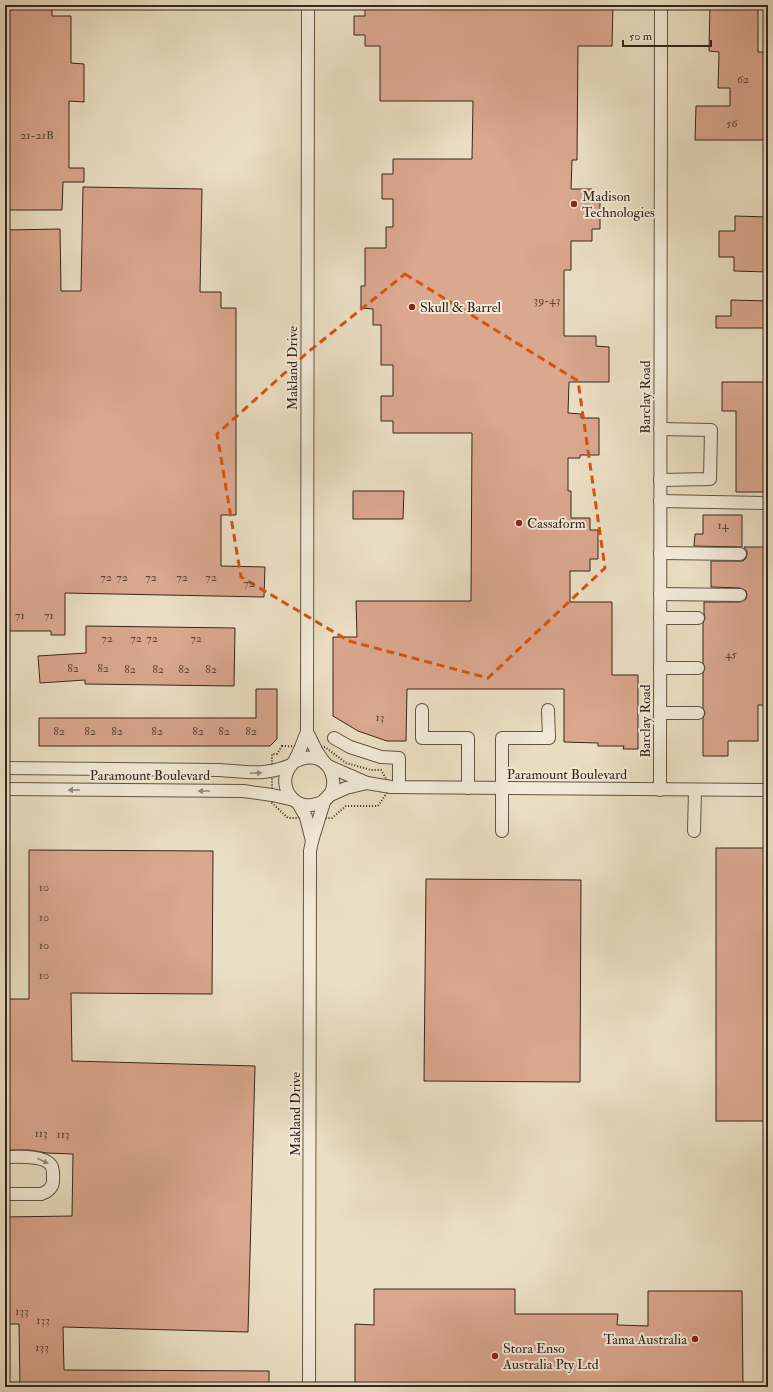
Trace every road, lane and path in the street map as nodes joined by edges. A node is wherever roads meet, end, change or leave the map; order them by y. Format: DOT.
graph roads {
  1 [pos="308,5"];
  2 [pos="661,5"];
  3 [pos="660,429"];
  4 [pos="660,480"];
  5 [pos="660,501"];
  6 [pos="768,503"];
  7 [pos="660,553"];
  8 [pos="740,554"];
  9 [pos="660,594"];
  10 [pos="740,595"];
  11 [pos="660,618"];
  12 [pos="698,618"];
  13 [pos="660,668"];
  14 [pos="698,668"];
  15 [pos="422,710"];
  16 [pos="548,710"];
  17 [pos="660,713"];
  18 [pos="698,713"];
  19 [pos="307,732"];
  20 [pos="334,738"];
  21 [pos="293,764"];
  22 [pos="326,764"];
  23 [pos="5,768"];
  24 [pos="367,783"];
  25 [pos="399,787"];
  26 [pos="468,788"];
  27 [pos="501,788"];
  28 [pos="5,789"];
  29 [pos="660,790"];
  30 [pos="695,790"];
  31 [pos="768,790"];
  32 [pos="327,798"];
  33 [pos="296,802"];
  34 [pos="502,831"];
  35 [pos="694,831"];
  36 [pos="312,841"];
  37 [pos="5,1157"];
  38 [pos="5,1194"];
  39 [pos="309,1387"];
  1 -- 19 [label="street, Makland Drive"];
  2 -- 3 [label="street, Barclay Road"];
  3 -- 4 [label="street, Barclay Road"];
  3 -- 4 [label="street"];
  4 -- 5 [label="street, Barclay Road"];
  5 -- 6 [label="street"];
  5 -- 7 [label="street, Barclay Road"];
  7 -- 8 [label="street"];
  7 -- 9 [label="street, Barclay Road"];
  9 -- 10 [label="street"];
  9 -- 11 [label="street, Barclay Road"];
  11 -- 12 [label="street"];
  11 -- 13 [label="street, Barclay Road"];
  13 -- 14 [label="street"];
  13 -- 17 [label="street, Barclay Road"];
  15 -- 26 [label="street"];
  16 -- 27 [label="street"];
  17 -- 18 [label="street"];
  17 -- 29 [label="street, Barclay Road"];
  19 -- 21 [label="street, Makland Drive"];
  19 -- 22 [label="street, Makland Drive"];
  20 -- 25 [label="street"];
  21 -- 22 [label="street"];
  23 -- 21 [label="street, Paramount Boulevard, one-way"];
  21 -- 33 [label="street"];
  22 -- 24 [label="street, Paramount Boulevard"];
  22 -- 32 [label="street"];
  24 -- 25 [label="street, Paramount Boulevard"];
  24 -- 32 [label="street, Paramount Boulevard"];
  25 -- 26 [label="street, Paramount Boulevard"];
  26 -- 27 [label="street, Paramount Boulevard"];
  27 -- 29 [label="street, Paramount Boulevard"];
  27 -- 34 [label="street"];
  33 -- 28 [label="street, Paramount Boulevard, one-way"];
  29 -- 30 [label="street, Paramount Boulevard"];
  30 -- 31 [label="street, Paramount Boulevard"];
  30 -- 35 [label="street"];
  32 -- 33 [label="street"];
  32 -- 36 [label="street, Makland Drive"];
  33 -- 36 [label="street, Makland Drive"];
  36 -- 39 [label="street, Makland Drive"];
  37 -- 38 [label="street, one-way"];
}
